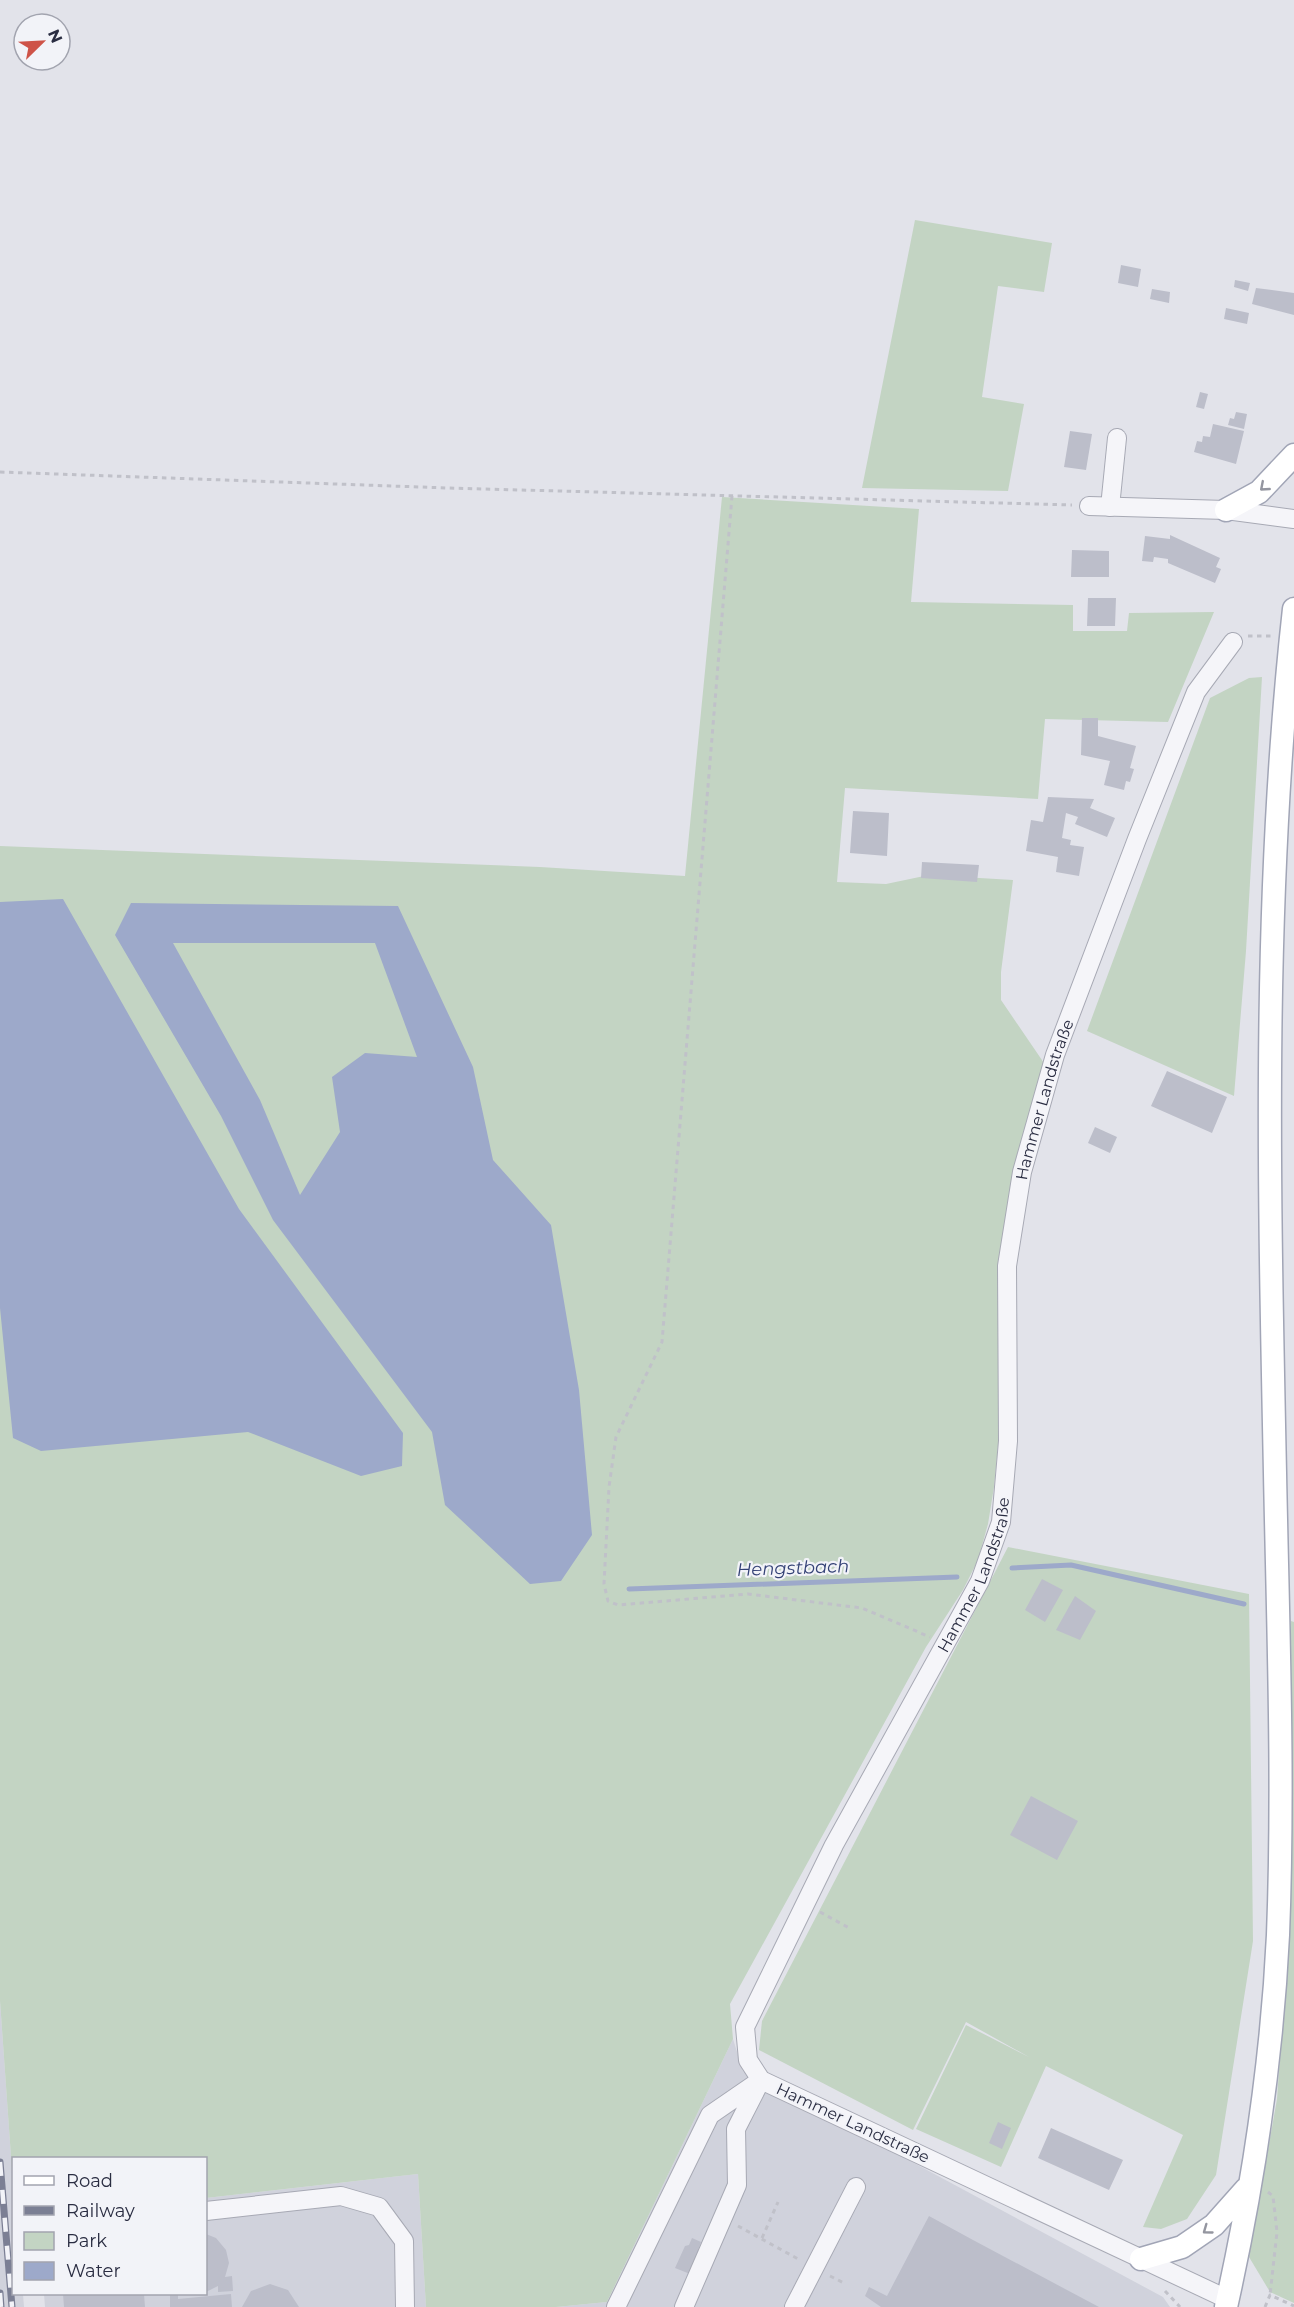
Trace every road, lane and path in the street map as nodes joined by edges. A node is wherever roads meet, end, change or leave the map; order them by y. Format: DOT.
graph roads {
  1 [pos="1116,438"];
  2 [pos="1294,455"];
  3 [pos="0,472"];
  4 [pos="732,496"];
  5 [pos="1089,506"];
  6 [pos="1110,507"];
  7 [pos="1227,510"];
  8 [pos="1294,519"];
  9 [pos="1294,609"];
  10 [pos="1293,633"];
  11 [pos="1233,642"];
  12 [pos="944,1645"];
  13 [pos="805,1904"];
  14 [pos="851,1929"];
  15 [pos="761,2080"];
  16 [pos="1248,2182"];
  17 [pos="856,2187"];
  18 [pos="778,2202"];
  19 [pos="207,2211"];
  20 [pos="723,2218"];
  21 [pos="762,2239"];
  22 [pos="1144,2260"];
  23 [pos="816,2269"];
  24 [pos="844,2283"];
  25 [pos="1270,2295"];
  26 [pos="1227,2303"];
  27 [pos="1294,2306"];
  28 [pos="405,2307"];
  29 [pos="616,2307"];
  30 [pos="684,2307"];
  31 [pos="794,2307"];
  32 [pos="1264,2307"];
  1 -- 6 [label="street"];
  2 -- 7 [label="main road, one-way"];
  3 -- 4 [label="path"];
  4 -- 5 [label="path"];
  4 -- 12 [label="path"];
  5 -- 6 [label="street"];
  6 -- 7 [label="street"];
  7 -- 8 [label="street"];
  9 -- 10 [label="main road, Hammer Landstraße"];
  10 -- 11 [label="path"];
  10 -- 16 [label="main road, Hammer Landstraße"];
  11 -- 12 [label="street, Hammer Landstraße"];
  12 -- 13 [label="street, Hammer Landstraße"];
  13 -- 14 [label="path"];
  13 -- 15 [label="street, Hammer Landstraße"];
  15 -- 20 [label="street"];
  15 -- 22 [label="street, Hammer Landstraße"];
  15 -- 29 [label="street"];
  16 -- 22 [label="main road, one-way"];
  16 -- 25 [label="path"];
  16 -- 26 [label="main road, Hammer Landstraße"];
  17 -- 23 [label="street"];
  18 -- 21 [label="path"];
  19 -- 28 [label="street"];
  20 -- 21 [label="path"];
  20 -- 30 [label="street"];
  21 -- 23 [label="path"];
  22 -- 26 [label="street, Hammer Landstraße"];
  23 -- 24 [label="path"];
  23 -- 31 [label="street"];
  25 -- 27 [label="path"];
  25 -- 32 [label="path"];
}
